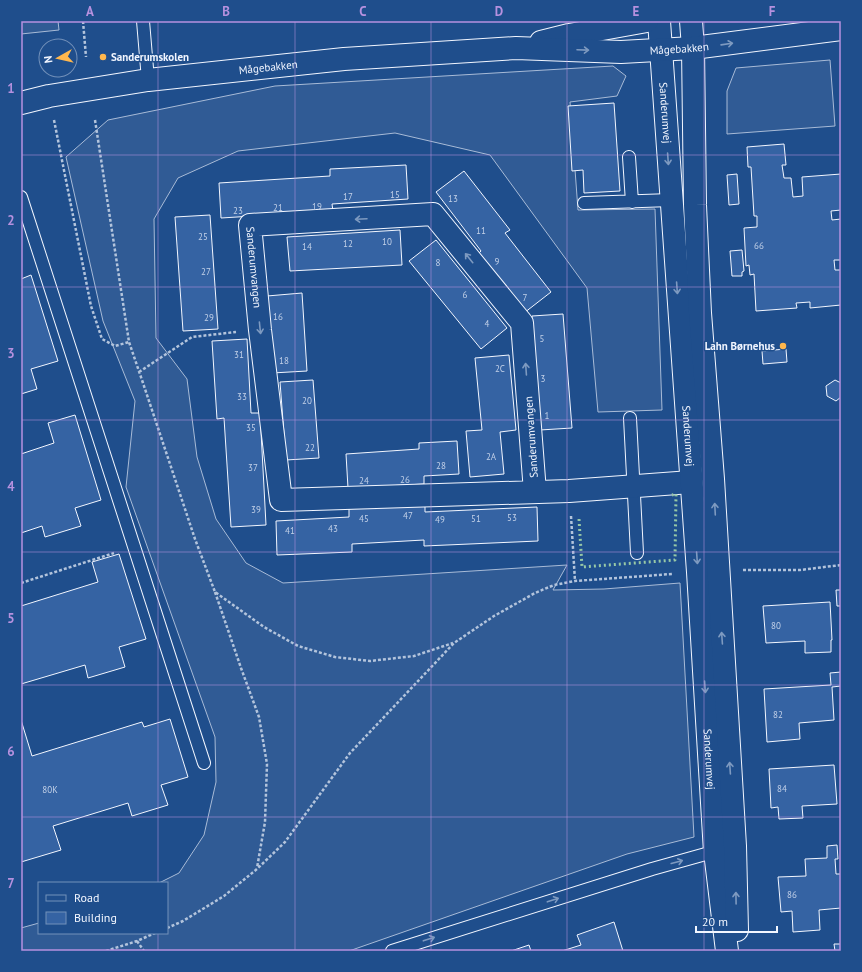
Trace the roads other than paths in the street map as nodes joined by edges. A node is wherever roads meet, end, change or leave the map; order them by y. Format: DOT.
graph roads {
  1 [pos="143,21"];
  2 [pos="647,21"];
  3 [pos="659,21"];
  4 [pos="691,21"];
  5 [pos="826,21"];
  6 [pos="841,22"];
  7 [pos="841,28"];
  8 [pos="516,48"];
  9 [pos="693,48"];
  10 [pos="660,50"];
  11 [pos="148,80"];
  12 [pos="21,103"];
  13 [pos="629,157"];
  14 [pos="21,197"];
  15 [pos="671,200"];
  16 [pos="632,202"];
  17 [pos="584,203"];
  18 [pos="630,418"];
  19 [pos="691,482"];
  20 [pos="634,487"];
  21 [pos="535,492"];
  22 [pos="637,553"];
  23 [pos="708,571"];
  24 [pos="204,763"];
  25 [pos="735,846"];
  26 [pos="714,852"];
  27 [pos="392,951"];
  28 [pos="727,951"];
  29 [pos="737,951"];
  1 -- 11 [label="lane"];
  2 -- 8 [label="street, Mågebakken"];
  3 -- 10 [label="street, Sanderumvej"];
  4 -- 9 [label="street, Sanderumvej"];
  5 -- 6 [label="street"];
  9 -- 7 [label="street, Mågebakken, one-way"];
  8 -- 10 [label="street, Mågebakken, one-way"];
  8 -- 11 [label="street, Mågebakken"];
  9 -- 10 [label="street, Mågebakken"];
  23 -- 9 [label="street, Sanderumvej, one-way"];
  10 -- 15 [label="street, Sanderumvej, one-way"];
  11 -- 12 [label="street, Mågebakken"];
  13 -- 16 [label="lane"];
  14 -- 24 [label="lane"];
  15 -- 16 [label="lane"];
  15 -- 19 [label="street, Sanderumvej, one-way"];
  16 -- 17 [label="lane"];
  18 -- 20 [label="lane"];
  19 -- 20 [label="street, Sanderumvangen"];
  19 -- 23 [label="street, Sanderumvej, one-way"];
  20 -- 21 [label="street, Sanderumvangen"];
  20 -- 22 [label="lane"];
  21 -- 21 [label="street, Sanderumvangen, one-way"];
  25 -- 23 [label="street, Sanderumvej, one-way"];
  23 -- 26 [label="street, Sanderumvej, one-way"];
  25 -- 26 [label="lane"];
  29 -- 25 [label="street, Sanderumvej, one-way"];
  27 -- 26 [label="lane, one-way"];
  26 -- 28 [label="street, Sanderumvej"];
}
